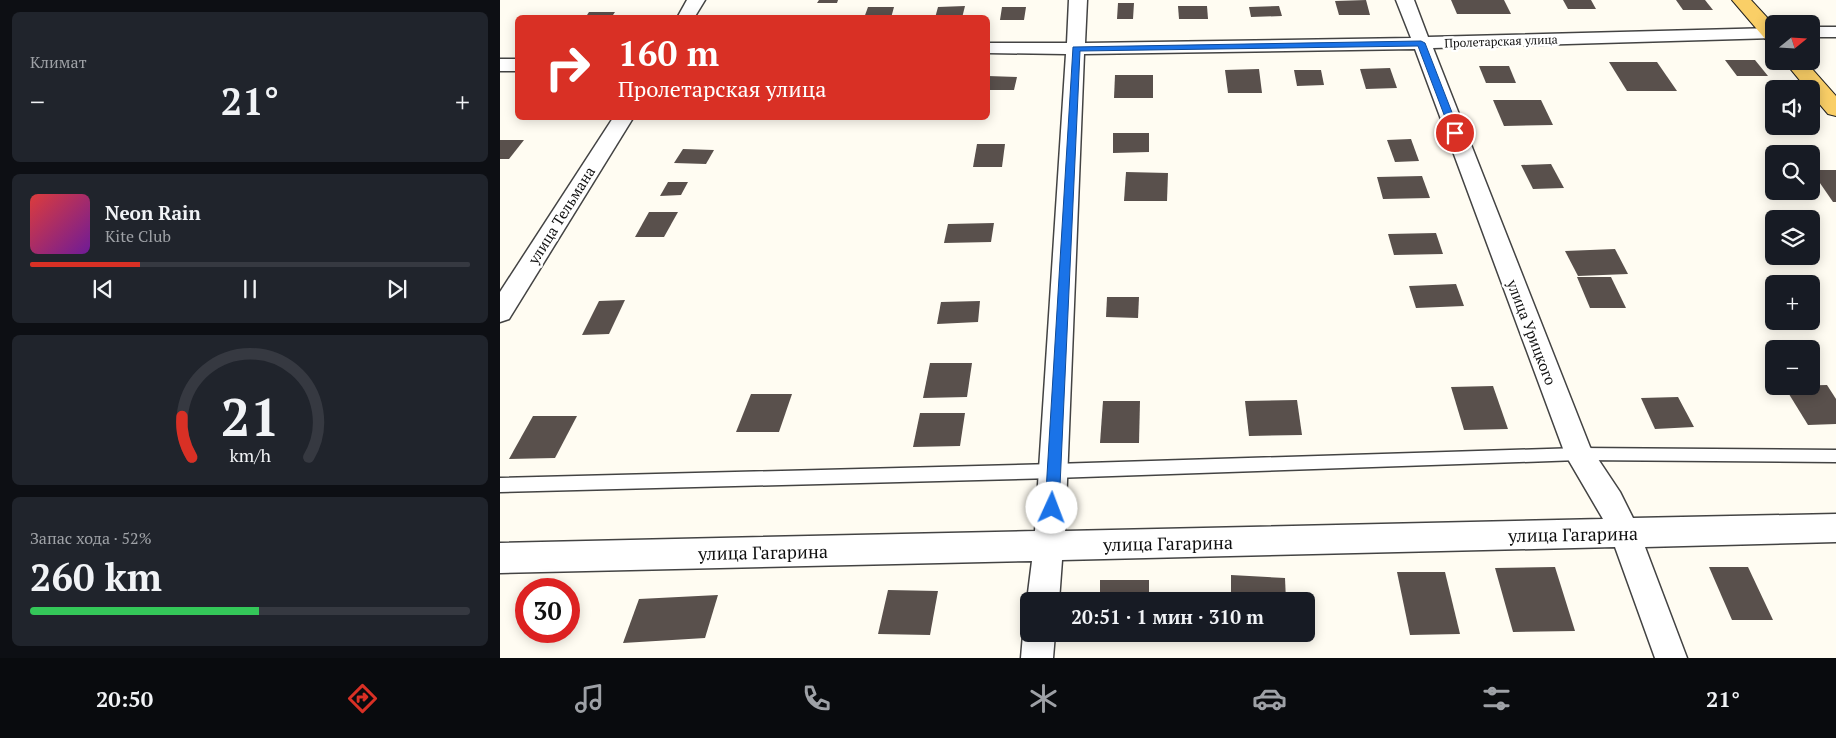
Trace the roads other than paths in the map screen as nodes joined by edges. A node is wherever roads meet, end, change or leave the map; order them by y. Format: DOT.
graph roads {
  1 [pos="696,0"];
  2 [pos="1078,0"];
  3 [pos="1405,0"];
  4 [pos="1741,0"];
  5 [pos="687,15"];
  6 [pos="1765,26"];
  7 [pos="1820,32"];
  8 [pos="1836,32"];
  9 [pos="1765,34"];
  10 [pos="1421,43"];
  11 [pos="990,48"];
  12 [pos="1076,49"];
  13 [pos="500,65"];
  14 [pos="515,65"];
  15 [pos="1802,70"];
  16 [pos="1836,109"];
  17 [pos="622,120"];
  18 [pos="500,312"];
  19 [pos="1579,454"];
  20 [pos="1836,456"];
  21 [pos="1054,471"];
  22 [pos="500,486"];
  23 [pos="1836,528"];
  24 [pos="1624,532"];
  25 [pos="1049,546"];
  26 [pos="500,558"];
  27 [pos="1044,592"];
  28 [pos="1038,642"];
  29 [pos="1037,658"];
  30 [pos="1671,658"];
  1 -- 5 [label="street"];
  2 -- 12 [label="street"];
  3 -- 10 [label="street, улица Урицкого"];
  4 -- 6 [label="main road"];
  7 -- 8 [label="street"];
  9 -- 10 [label="street, Пролетарская улица"];
  10 -- 12 [label="street, Пролетарская улица"];
  10 -- 19 [label="street, улица Урицкого"];
  11 -- 12 [label="street, Пролетарская улица"];
  12 -- 21 [label="street"];
  13 -- 14 [label="street"];
  15 -- 16 [label="main road"];
  17 -- 18 [label="street, улица Тельмана"];
  19 -- 20 [label="lane"];
  19 -- 21 [label="lane"];
  19 -- 24 [label="street, улица Урицкого"];
  21 -- 22 [label="lane"];
  21 -- 25 [label="street"];
  23 -- 24 [label="street, улица Гагарина"];
  24 -- 25 [label="street, улица Гагарина"];
  24 -- 30 [label="street, улица Урицкого"];
  25 -- 26 [label="street, улица Гагарина"];
  25 -- 27 [label="street"];
  28 -- 29 [label="street"];
}
